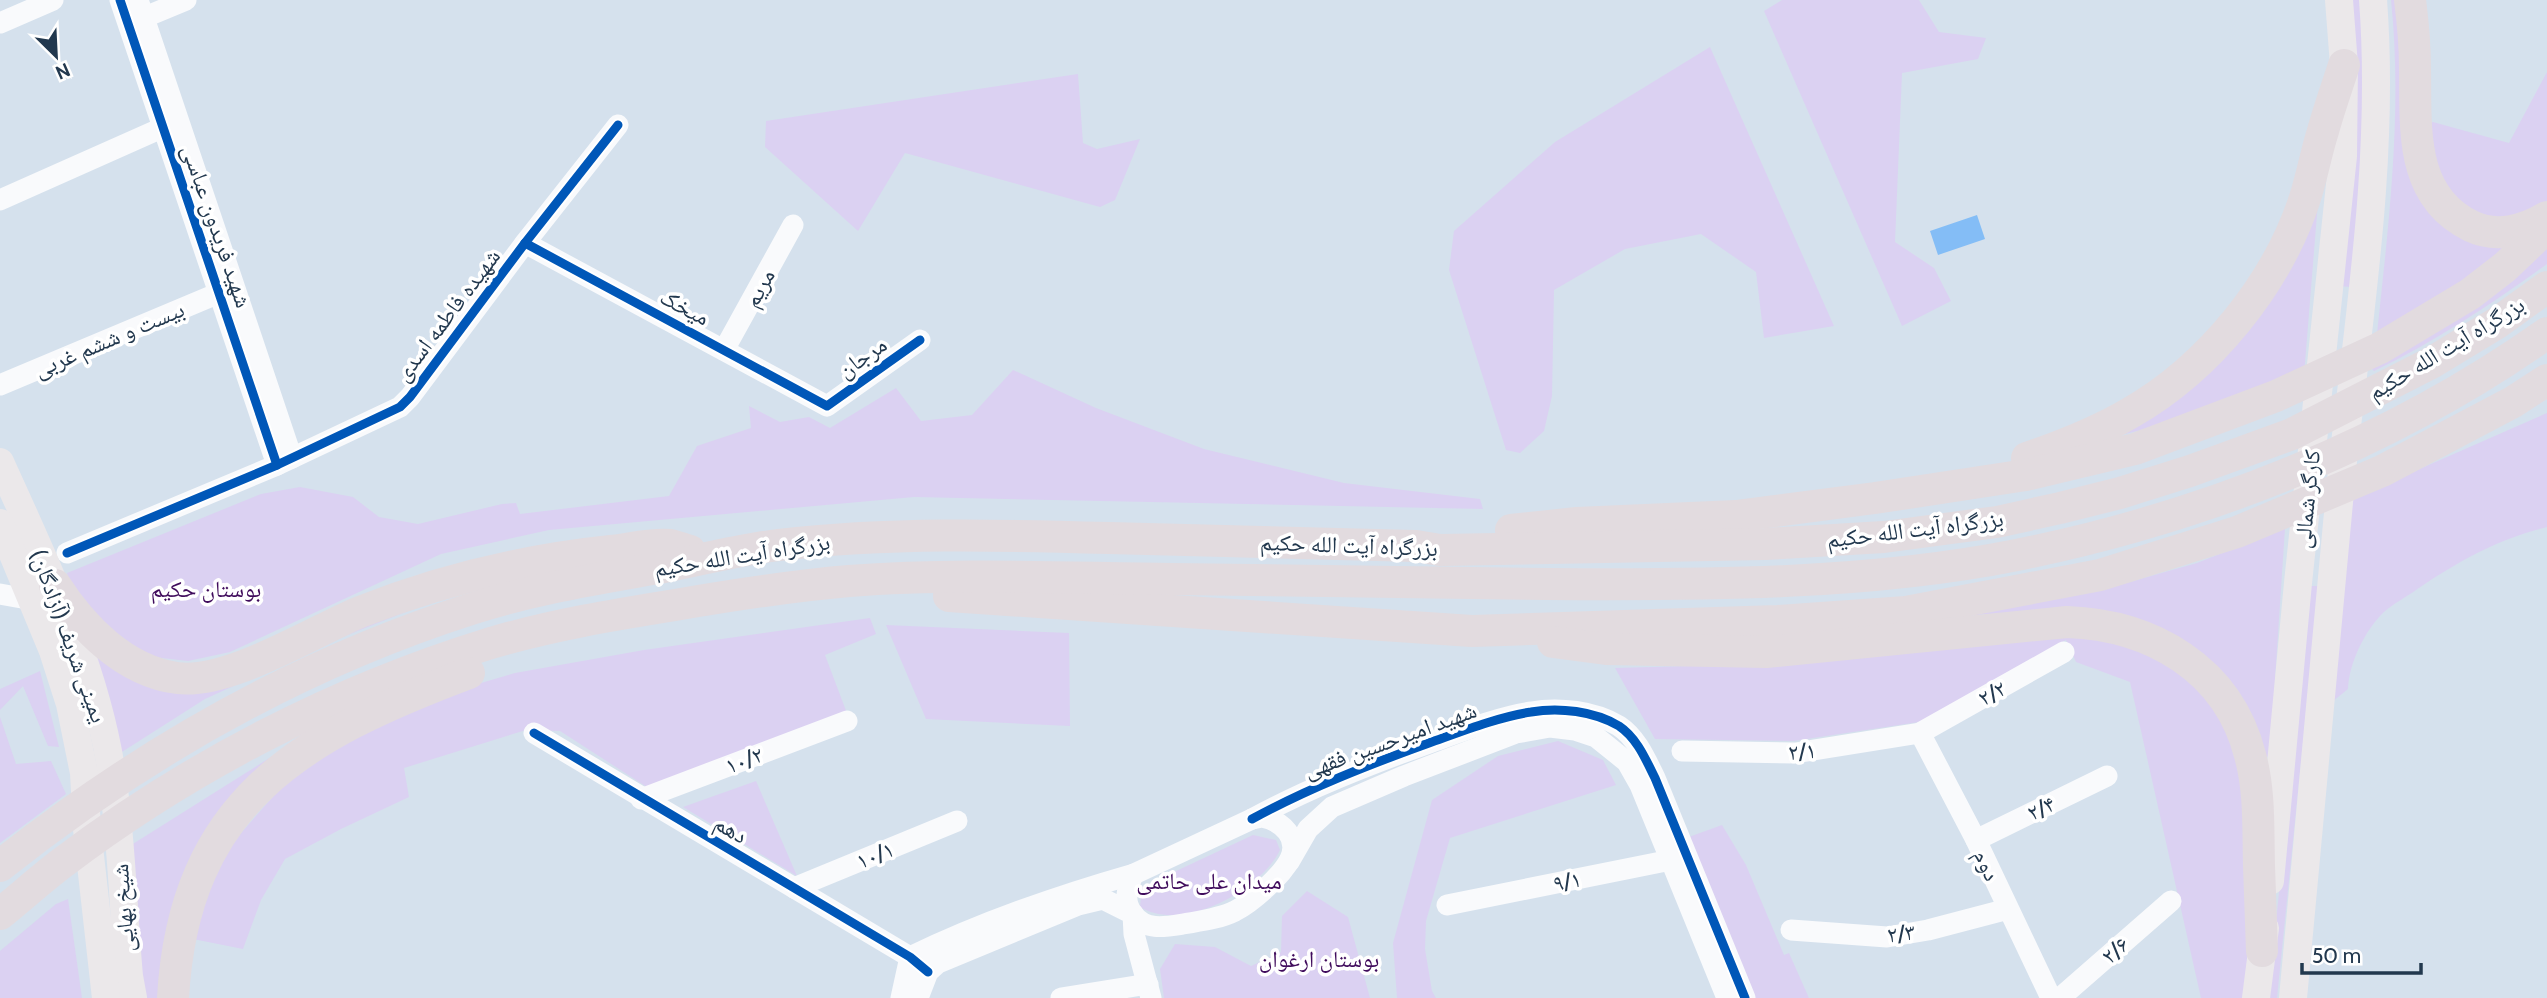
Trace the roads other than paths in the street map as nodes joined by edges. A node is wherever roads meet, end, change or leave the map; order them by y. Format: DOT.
graph roads {
  1 [pos="53,0"];
  2 [pos="120,0"];
  3 [pos="186,0"];
  4 [pos="2339,0"];
  5 [pos="2373,0"];
  6 [pos="2410,0"];
  7 [pos="137,14"];
  8 [pos="0,23"];
  9 [pos="2344,65"];
  10 [pos="171,124"];
  11 [pos="618,125"];
  12 [pos="0,200"];
  13 [pos="2547,218"];
  14 [pos="793,225"];
  15 [pos="2547,227"];
  16 [pos="525,243"];
  17 [pos="212,247"];
  18 [pos="2547,287"];
  19 [pos="219,293"];
  20 [pos="2547,333"];
  21 [pos="919,340"];
  22 [pos="724,350"];
  23 [pos="2547,380"];
  24 [pos="0,384"];
  25 [pos="2547,405"];
  26 [pos="827,406"];
  27 [pos="0,461"];
  28 [pos="284,461"];
  29 [pos="2382,471"];
  30 [pos="1945,488"];
  31 [pos="3,542"];
  32 [pos="1416,546"];
  33 [pos="68,553"];
  34 [pos="711,558"];
  35 [pos="850,581"];
  36 [pos="44,592"];
  37 [pos="0,594"];
  38 [pos="694,602"];
  39 [pos="1472,631"];
  40 [pos="2064,652"];
  41 [pos="847,721"];
  42 [pos="534,733"];
  43 [pos="1920,733"];
  44 [pos="1682,751"];
  45 [pos="2107,776"];
  46 [pos="641,799"];
  47 [pos="131,811"];
  48 [pos="1252,819"];
  49 [pos="957,821"];
  50 [pos="76,822"];
  51 [pos="1976,840"];
  52 [pos="1679,857"];
  53 [pos="1289,862"];
  54 [pos="0,866"];
  55 [pos="1134,874"];
  56 [pos="794,888"];
  57 [pos="2171,901"];
  58 [pos="1447,905"];
  59 [pos="2008,909"];
  60 [pos="0,914"];
  61 [pos="1133,914"];
  62 [pos="1183,924"];
  63 [pos="1791,930"];
  64 [pos="2262,951"];
  65 [pos="910,957"];
  66 [pos="928,972"];
  67 [pos="1148,983"];
  68 [pos="106,998"];
  69 [pos="133,998"];
  70 [pos="173,998"];
  71 [pos="901,998"];
  72 [pos="918,998"];
  73 [pos="1061,998"];
  74 [pos="1727,998"];
  75 [pos="1745,998"];
  76 [pos="2051,998"];
  77 [pos="2060,998"];
  78 [pos="2256,998"];
  79 [pos="2293,998"];
  1 -- 8 [label="street"];
  2 -- 7 [label="street, شهید فریدون عباسی"];
  3 -- 7 [label="street"];
  4 -- 9 [label="main road, کارگر شمالی"];
  5 -- 79 [label="main road, کارگر شمالی"];
  6 -- 13 [label="highway"];
  7 -- 10 [label="street, شهید فریدون عباسی"];
  9 -- 30 [label="highway"];
  9 -- 64 [label="main road, کارگر شمالی"];
  10 -- 12 [label="street"];
  10 -- 17 [label="street, شهید فریدون عباسی"];
  11 -- 16 [label="street, شهیده فاطمه اسدی"];
  14 -- 22 [label="street, مریم"];
  15 -- 30 [label="highway"];
  16 -- 22 [label="street, میخک"];
  16 -- 28 [label="street, شهیده فاطمه اسدی"];
  17 -- 19 [label="street, شهید فریدون عباسی"];
  17 -- 28 [label="street, شهید فریدون عباسی"];
  18 -- 32 [label="highway, بزرگراه آیت الله حکیم"];
  19 -- 24 [label="street, بیست و ششم غربی"];
  19 -- 28 [label="street, شهید فریدون عباسی"];
  20 -- 35 [label="highway, بزرگراه آیت الله حکیم"];
  21 -- 26 [label="street, مرجان"];
  22 -- 26 [label="street, میخک"];
  23 -- 29 [label="highway"];
  25 -- 29 [label="highway"];
  27 -- 36 [label="main road, یمینی شریف (آزادگان)"];
  28 -- 33 [label="street, شهیده فاطمه اسدی"];
  29 -- 39 [label="highway"];
  30 -- 32 [label="highway"];
  31 -- 36 [label="main road, یمینی شریف (آزادگان)"];
  32 -- 34 [label="highway, بزرگراه آیت الله حکیم"];
  34 -- 36 [label="highway"];
  34 -- 50 [label="highway, بزرگراه آیت الله حکیم"];
  35 -- 38 [label="highway, بزرگراه آیت الله حکیم"];
  35 -- 39 [label="highway"];
  36 -- 37 [label="street"];
  36 -- 47 [label="main road, یمینی شریف (آزادگان)"];
  36 -- 50 [label="main road, یمینی شریف (آزادگان)"];
  38 -- 47 [label="highway, بزرگراه آیت الله حکیم"];
  38 -- 70 [label="highway"];
  39 -- 64 [label="highway"];
  40 -- 43 [label="street, ۲/۲"];
  41 -- 46 [label="street, ۱۰/۲"];
  42 -- 46 [label="street, دهم"];
  43 -- 44 [label="street, ۲/۱"];
  43 -- 51 [label="street, دوم"];
  45 -- 51 [label="street, ۲/۴"];
  46 -- 56 [label="street, دهم"];
  47 -- 60 [label="highway, بزرگراه آیت الله حکیم"];
  47 -- 69 [label="main road, شیخ بهایی"];
  48 -- 52 [label="street, شهید امیرحسین فقهی"];
  48 -- 53 [label="street"];
  48 -- 55 [label="street"];
  49 -- 56 [label="street, ۱۰/۱"];
  50 -- 54 [label="highway"];
  50 -- 68 [label="main road, شیخ بهایی"];
  51 -- 59 [label="street, دوم"];
  52 -- 53 [label="street, شهید امیرحسین فقهی"];
  52 -- 58 [label="street, ۹/۱"];
  52 -- 74 [label="street, شهید امیرحسین فقهی"];
  52 -- 75 [label="street, شهید امیرحسین فقهی"];
  53 -- 62 [label="street"];
  55 -- 61 [label="street"];
  55 -- 65 [label="street"];
  56 -- 65 [label="street, دهم"];
  57 -- 77 [label="street, ۲/۶"];
  59 -- 63 [label="street, ۲/۳"];
  59 -- 76 [label="street, دوم"];
  61 -- 62 [label="street"];
  61 -- 66 [label="street"];
  61 -- 67 [label="street"];
  62 -- 67 [label="street"];
  64 -- 78 [label="main road, کارگر شمالی"];
  65 -- 66 [label="street, دهم"];
  65 -- 71 [label="street"];
  66 -- 72 [label="street"];
  67 -- 73 [label="street"];
}
